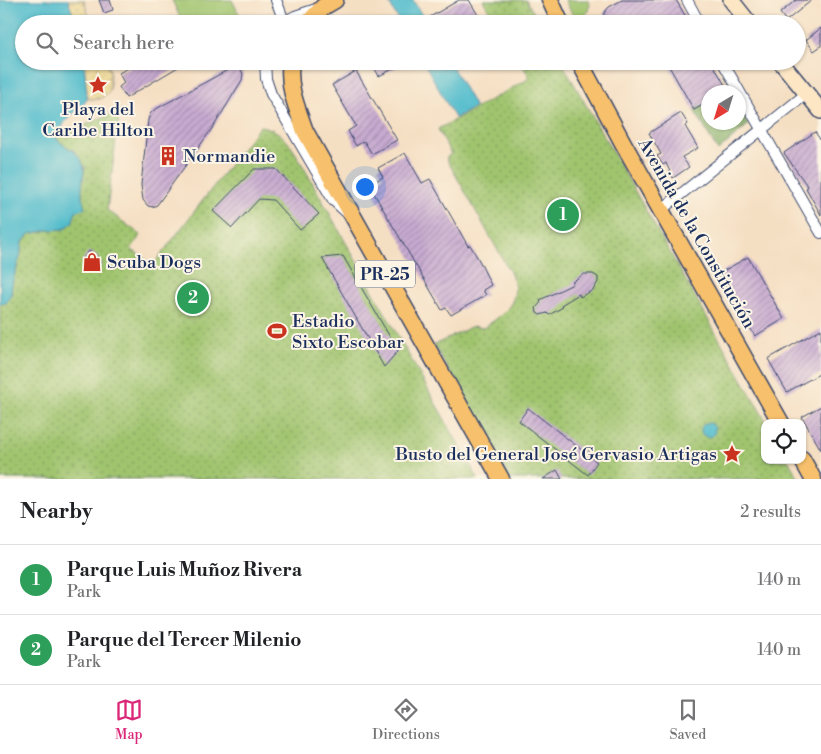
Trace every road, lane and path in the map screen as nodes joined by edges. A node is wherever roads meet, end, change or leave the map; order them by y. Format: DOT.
graph roads {
  1 [pos="276,0"];
  2 [pos="550,0"];
  3 [pos="687,0"];
  4 [pos="731,2"];
  5 [pos="329,4"];
  6 [pos="280,15"];
  7 [pos="300,15"];
  8 [pos="317,15"];
  9 [pos="557,15"];
  10 [pos="695,15"];
  11 [pos="742,15"];
  12 [pos="266,70"];
  13 [pos="289,70"];
  14 [pos="584,70"];
  15 [pos="727,70"];
  16 [pos="787,70"];
  17 [pos="806,94"];
  18 [pos="821,111"];
  19 [pos="762,130"];
  20 [pos="662,210"];
  21 [pos="354,220"];
  22 [pos="821,233"];
  23 [pos="780,419"];
  24 [pos="805,464"];
  25 [pos="501,479"];
  26 [pos="814,479"];
  1 -- 6 [label="street"];
  2 -- 9 [label="main road"];
  3 -- 10 [label="street"];
  4 -- 11 [label="main road"];
  5 -- 7 [label="street"];
  5 -- 8 [label="main road"];
  12 -- 21 [label="street"];
  13 -- 21 [label="main road, PR-25"];
  14 -- 20 [label="main road, Avenida de la Constitución"];
  15 -- 19 [label="street"];
  16 -- 17 [label="main road"];
  17 -- 18 [label="main road"];
  17 -- 19 [label="street"];
  19 -- 20 [label="street"];
  19 -- 22 [label="street"];
  20 -- 23 [label="main road, Avenida de la Constitución"];
  21 -- 25 [label="main road, PR-25"];
  24 -- 26 [label="main road"];
}
